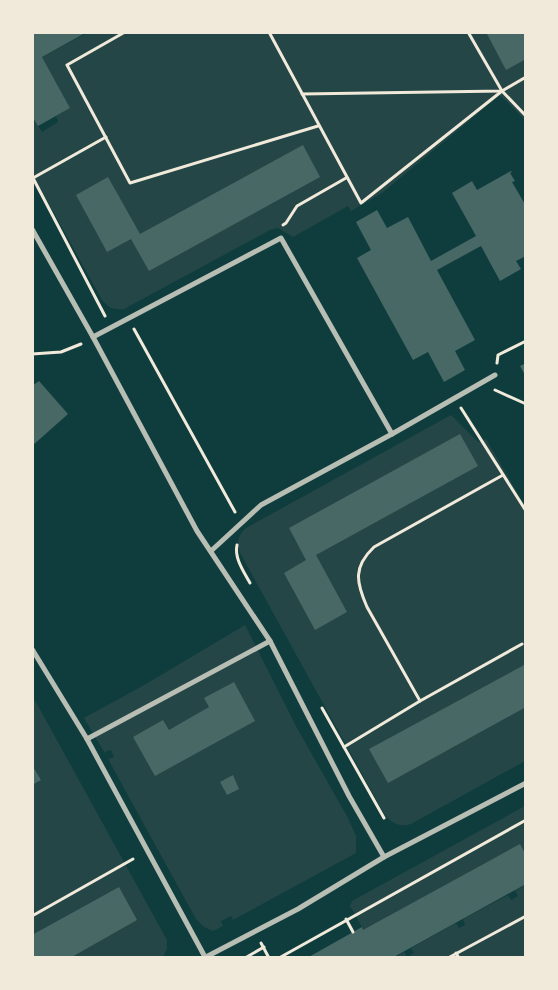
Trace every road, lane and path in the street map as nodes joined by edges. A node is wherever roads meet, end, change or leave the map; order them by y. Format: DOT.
graph roads {
  1 [pos="125,32"];
  2 [pos="269,32"];
  3 [pos="468,32"];
  4 [pos="526,77"];
  5 [pos="502,91"];
  6 [pos="302,94"];
  7 [pos="526,116"];
  8 [pos="318,126"];
  9 [pos="106,137"];
  10 [pos="346,178"];
  11 [pos="277,228"];
  12 [pos="32,229"];
  13 [pos="106,318"];
  14 [pos="128,319"];
  15 [pos="93,337"];
  16 [pos="526,341"];
  17 [pos="32,354"];
  18 [pos="495,375"];
  19 [pos="487,394"];
  20 [pos="526,404"];
  21 [pos="453,412"];
  22 [pos="392,434"];
  23 [pos="503,475"];
  24 [pos="526,511"];
  25 [pos="241,523"];
  26 [pos="211,551"];
  27 [pos="252,586"];
  28 [pos="270,641"];
  29 [pos="522,644"];
  30 [pos="32,649"];
  31 [pos="420,701"];
  32 [pos="320,705"];
  33 [pos="87,739"];
  34 [pos="344,747"];
  35 [pos="526,783"];
  36 [pos="384,818"];
  37 [pos="526,820"];
  38 [pos="384,857"];
  39 [pos="133,859"];
  40 [pos="32,916"];
  41 [pos="526,916"];
  42 [pos="346,919"];
  43 [pos="353,932"];
  44 [pos="264,947"];
  45 [pos="456,953"];
  46 [pos="205,957"];
  47 [pos="245,958"];
  48 [pos="279,958"];
  49 [pos="448,958"];
  50 [pos="459,958"];
  1 -- 9 [label="path"];
  2 -- 6 [label="path"];
  3 -- 5 [label="path"];
  4 -- 5 [label="path"];
  5 -- 6 [label="path"];
  5 -- 7 [label="path"];
  5 -- 10 [label="path"];
  6 -- 8 [label="path"];
  8 -- 9 [label="path"];
  8 -- 10 [label="path"];
  9 -- 13 [label="path"];
  10 -- 11 [label="path"];
  12 -- 15 [label="street"];
  14 -- 15 [label="street"];
  14 -- 22 [label="street"];
  14 -- 25 [label="path"];
  15 -- 17 [label="path"];
  15 -- 26 [label="street"];
  16 -- 18 [label="path"];
  18 -- 22 [label="street"];
  19 -- 20 [label="path"];
  21 -- 23 [label="path"];
  22 -- 25 [label="street"];
  23 -- 24 [label="path"];
  23 -- 31 [label="path"];
  25 -- 26 [label="street"];
  25 -- 27 [label="path"];
  26 -- 28 [label="street"];
  28 -- 33 [label="street"];
  28 -- 38 [label="street"];
  29 -- 31 [label="path"];
  30 -- 33 [label="street"];
  31 -- 34 [label="path"];
  32 -- 34 [label="path"];
  33 -- 46 [label="street"];
  34 -- 36 [label="path"];
  35 -- 38 [label="street"];
  37 -- 42 [label="path"];
  38 -- 46 [label="street"];
  39 -- 40 [label="path"];
  41 -- 45 [label="path"];
  42 -- 43 [label="path"];
  42 -- 48 [label="path"];
  44 -- 47 [label="path"];
  45 -- 49 [label="path"];
  45 -- 50 [label="path"];
}
